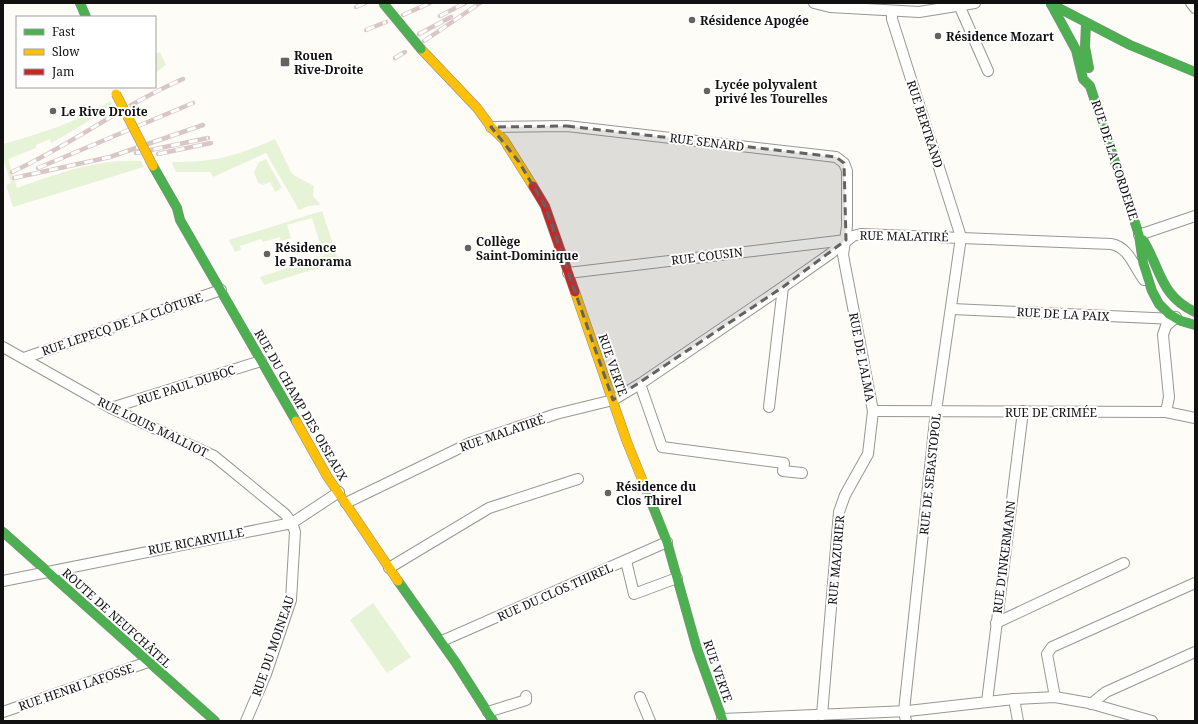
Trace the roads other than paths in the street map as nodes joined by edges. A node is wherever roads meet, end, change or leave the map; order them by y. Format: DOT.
graph roads {
  1 [pos="80,3"];
  2 [pos="383,3"];
  3 [pos="814,3"];
  4 [pos="974,3"];
  5 [pos="1051,3"];
  6 [pos="1191,3"];
  7 [pos="959,5"];
  8 [pos="1195,8"];
  9 [pos="892,11"];
  10 [pos="86,16"];
  11 [pos="1086,23"];
  12 [pos="988,71"];
  13 [pos="1195,72"];
  14 [pos="1090,86"];
  15 [pos="114,91"];
  16 [pos="491,127"];
  17 [pos="1195,216"];
  18 [pos="1139,234"];
  19 [pos="961,237"];
  20 [pos="846,240"];
  21 [pos="568,273"];
  22 [pos="1149,281"];
  23 [pos="1164,286"];
  24 [pos="783,287"];
  25 [pos="221,290"];
  26 [pos="1184,306"];
  27 [pos="952,309"];
  28 [pos="1195,312"];
  29 [pos="1175,319"];
  30 [pos="1195,325"];
  31 [pos="3,347"];
  32 [pos="24,358"];
  33 [pos="261,361"];
  34 [pos="640,384"];
  35 [pos="613,400"];
  36 [pos="769,407"];
  37 [pos="111,408"];
  38 [pos="873,411"];
  39 [pos="936,411"];
  40 [pos="1023,411"];
  41 [pos="1166,412"];
  42 [pos="1195,418"];
  43 [pos="802,473"];
  44 [pos="578,479"];
  45 [pos="339,492"];
  46 [pos="346,503"];
  47 [pos="292,523"];
  48 [pos="3,532"];
  49 [pos="667,542"];
  50 [pos="626,561"];
  51 [pos="1124,562"];
  52 [pos="389,568"];
  53 [pos="46,571"];
  54 [pos="677,578"];
  55 [pos="3,581"];
  56 [pos="1192,585"];
  57 [pos="996,623"];
  58 [pos="442,641"];
  59 [pos="1195,652"];
  60 [pos="148,662"];
  61 [pos="526,696"];
  62 [pos="640,697"];
  63 [pos="1055,697"];
  64 [pos="1014,699"];
  65 [pos="987,702"];
  66 [pos="1091,704"];
  67 [pos="3,712"];
  68 [pos="822,715"];
  69 [pos="905,716"];
  70 [pos="491,717"];
  71 [pos="723,720"];
  72 [pos="215,721"];
  73 [pos="246,721"];
  74 [pos="650,721"];
  75 [pos="1018,721"];
  76 [pos="1152,721"];
  1 -- 10 [label="street"];
  2 -- 16 [label="street, RUE VERTE, bridge"];
  3 -- 9 [label="street"];
  4 -- 7 [label="street"];
  5 -- 11 [label="street"];
  5 -- 14 [label="street, RUE DE LA CORDERIE"];
  6 -- 8 [label="street"];
  7 -- 9 [label="street"];
  7 -- 12 [label="street"];
  9 -- 19 [label="street, RUE BERTRAND"];
  11 -- 13 [label="street"];
  11 -- 14 [label="street, RUE DE LA CORDERIE"];
  14 -- 18 [label="street, RUE DE LA CORDERIE"];
  15 -- 25 [label="street, RUE DU CHAMP DES OISEAUX, bridge"];
  16 -- 20 [label="street, RUE SENARD"];
  16 -- 21 [label="street, RUE VERTE"];
  17 -- 18 [label="street"];
  18 -- 22 [label="street, RUE DE LA CORDERIE"];
  18 -- 23 [label="street, RUE DE LA CORDERIE"];
  19 -- 20 [label="street, RUE MALATIRÉ"];
  19 -- 22 [label="street, RUE MALATIRÉ"];
  19 -- 27 [label="street, RUE DE SEBASTOPOL"];
  20 -- 21 [label="street, RUE COUSIN"];
  20 -- 24 [label="street, RUE MALATIRÉ"];
  20 -- 38 [label="street, RUE DE L'ALMA"];
  21 -- 35 [label="street, RUE VERTE"];
  22 -- 23 [label="street"];
  22 -- 29 [label="street, RUE DE LA CORDERIE"];
  23 -- 26 [label="street, RUE DE LA CORDERIE"];
  24 -- 34 [label="street, RUE MALATIRÉ"];
  24 -- 36 [label="street"];
  25 -- 32 [label="street, RUE LEPECQ DE LA CLÔTURE"];
  25 -- 33 [label="street, RUE DU CHAMP DES OISEAUX"];
  26 -- 28 [label="street, RUE DE LA CORDERIE"];
  26 -- 29 [label="street"];
  27 -- 29 [label="street, RUE DE LA PAIX"];
  27 -- 39 [label="street, RUE DE SEBASTOPOL"];
  29 -- 30 [label="street, RUE DE LA CORDERIE"];
  29 -- 41 [label="street"];
  31 -- 32 [label="street, RUE LOUIS MALLIOT"];
  32 -- 37 [label="street, RUE LOUIS MALLIOT"];
  33 -- 37 [label="street, RUE PAUL DUBOC"];
  33 -- 45 [label="street, RUE DU CHAMP DES OISEAUX"];
  34 -- 35 [label="street, RUE MALATIRÉ"];
  34 -- 43 [label="street"];
  35 -- 46 [label="street, RUE MALATIRÉ"];
  35 -- 49 [label="street, RUE VERTE"];
  37 -- 47 [label="street, RUE LOUIS MALLIOT"];
  38 -- 39 [label="street, RUE DE L'ALMA"];
  38 -- 68 [label="street, RUE MAZURIER"];
  39 -- 40 [label="street, RUE DE CRIMÉE"];
  39 -- 69 [label="street, RUE DE SEBASTOPOL"];
  40 -- 41 [label="street, RUE DE CRIMÉE"];
  40 -- 57 [label="street, RUE D'INKERMANN"];
  41 -- 42 [label="street"];
  44 -- 52 [label="street"];
  45 -- 46 [label="street, RUE DU CHAMP DES OISEAUX"];
  45 -- 47 [label="street, RUE RICARVILLE"];
  46 -- 52 [label="street, RUE DU CHAMP DES OISEAUX"];
  47 -- 53 [label="street, RUE RICARVILLE"];
  47 -- 73 [label="street, RUE DU MOINEAU"];
  48 -- 53 [label="street, ROUTE DE NEUFCHÂTEL"];
  49 -- 50 [label="street, RUE DU CLOS THIREL"];
  49 -- 54 [label="street, RUE VERTE"];
  50 -- 54 [label="street"];
  50 -- 58 [label="street, RUE DU CLOS THIREL"];
  51 -- 57 [label="street"];
  52 -- 58 [label="street, RUE DU CHAMP DES OISEAUX"];
  53 -- 55 [label="street, RUE RICARVILLE"];
  53 -- 60 [label="street, ROUTE DE NEUFCHÂTEL"];
  54 -- 71 [label="street, RUE VERTE"];
  56 -- 63 [label="street"];
  57 -- 65 [label="street, RUE D'INKERMANN"];
  58 -- 70 [label="street, RUE DU CHAMP DES OISEAUX"];
  59 -- 66 [label="street"];
  60 -- 67 [label="street, RUE HENRI LAFOSSE"];
  60 -- 72 [label="street, ROUTE DE NEUFCHÂTEL"];
  61 -- 70 [label="street"];
  62 -- 74 [label="street"];
  63 -- 64 [label="street"];
  63 -- 66 [label="street"];
  64 -- 65 [label="street"];
  64 -- 75 [label="street"];
  65 -- 69 [label="street"];
  66 -- 76 [label="street"];
  68 -- 69 [label="street"];
  68 -- 71 [label="street"];
}
